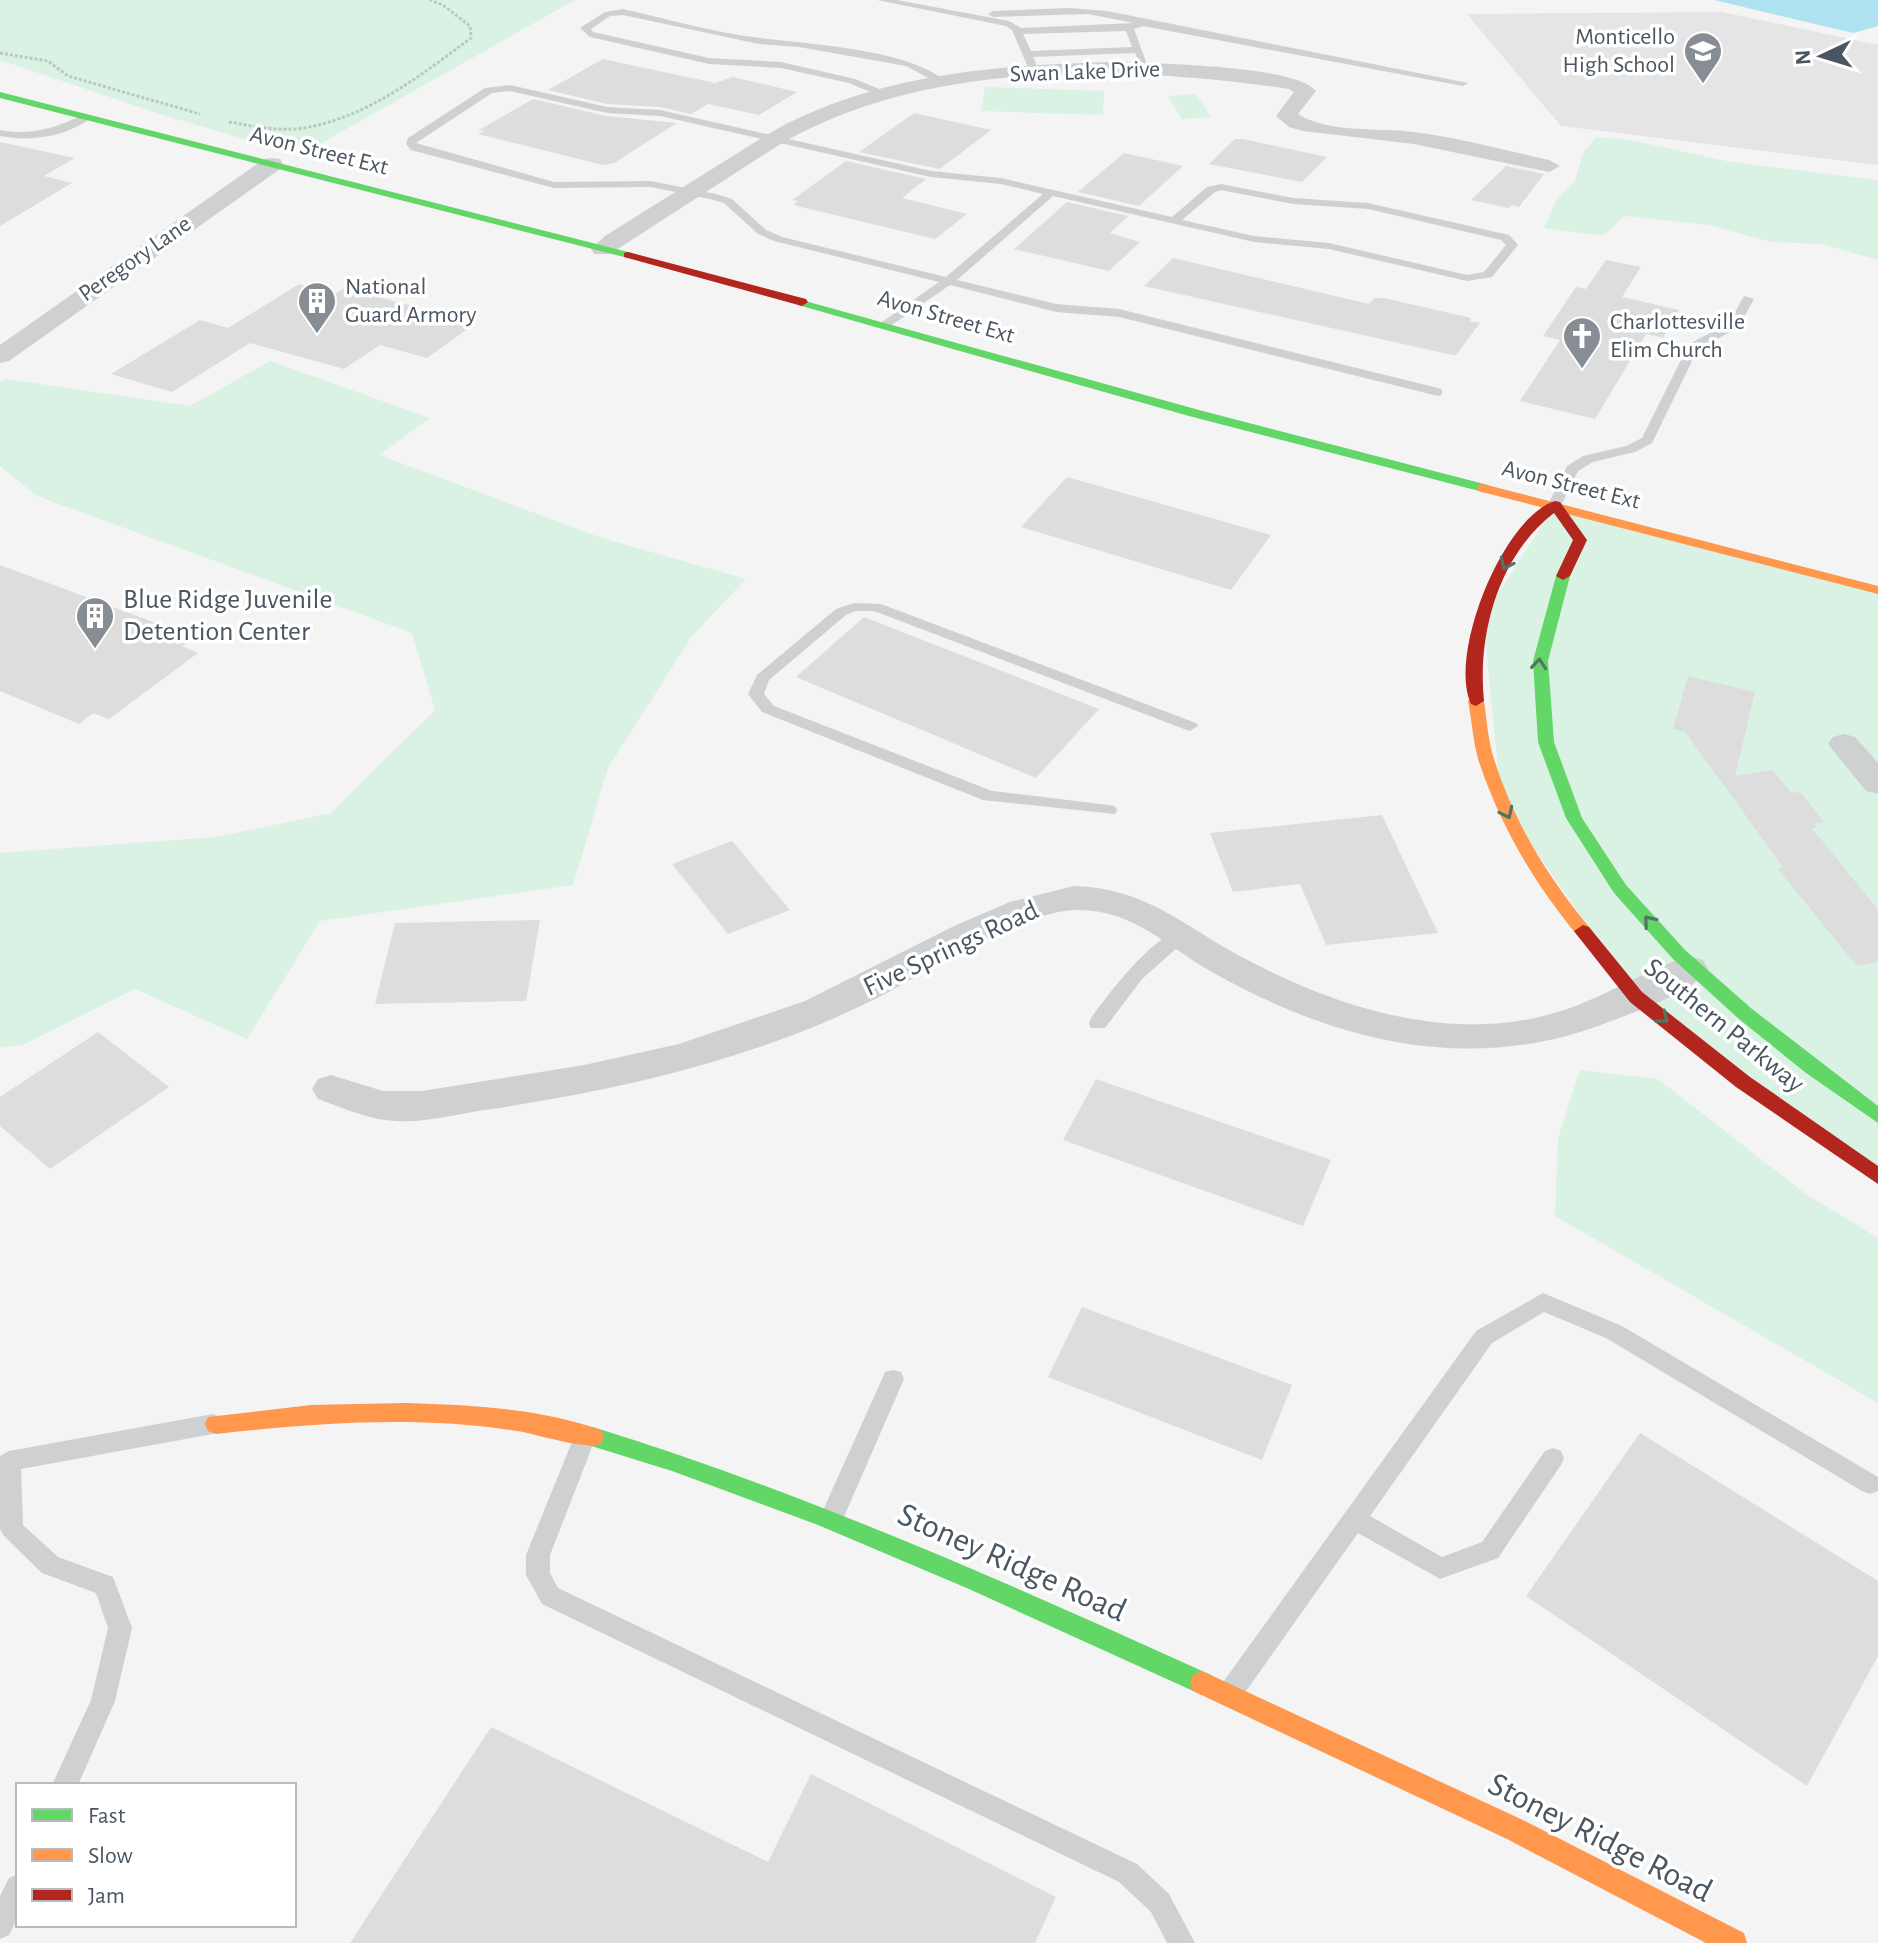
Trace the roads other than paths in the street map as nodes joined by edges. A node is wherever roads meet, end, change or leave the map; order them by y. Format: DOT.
graph roads {
  1 [pos="882,0"];
  2 [pos="966,16"];
  3 [pos="1144,23"];
  4 [pos="1129,28"];
  5 [pos="1018,31"];
  6 [pos="1142,59"];
  7 [pos="1031,63"];
  8 [pos="944,83"];
  9 [pos="1463,83"];
  10 [pos="0,95"];
  11 [pos="885,95"];
  12 [pos="87,117"];
  13 [pos="0,133"];
  14 [pos="774,138"];
  15 [pos="272,164"];
  16 [pos="1549,166"];
  17 [pos="694,191"];
  18 [pos="1052,192"];
  19 [pos="1174,221"];
  20 [pos="602,249"];
  21 [pos="947,282"];
  22 [pos="1748,299"];
  23 [pos="886,325"];
  24 [pos="0,356"];
  25 [pos="1438,392"];
  26 [pos="1555,505"];
  27 [pos="1878,590"];
  28 [pos="1190,726"];
  29 [pos="1844,744"];
  30 [pos="1878,784"];
  31 [pos="1109,810"];
  32 [pos="1181,935"];
  33 [pos="1690,969"];
  34 [pos="1636,997"];
  35 [pos="1098,1023"];
  36 [pos="331,1089"];
  37 [pos="1878,1116"];
  38 [pos="1878,1176"];
  39 [pos="893,1379"];
  40 [pos="216,1424"];
  41 [pos="586,1435"];
  42 [pos="1553,1458"];
  43 [pos="1870,1484"];
  44 [pos="831,1519"];
  45 [pos="1354,1519"];
  46 [pos="1228,1695"];
  47 [pos="66,1783"];
  48 [pos="16,1891"];
  49 [pos="0,1926"];
  50 [pos="1182,1943"];
  51 [pos="1734,1943"];
  1 -- 2 [label="lane"];
  2 -- 3 [label="lane"];
  2 -- 5 [label="lane"];
  3 -- 4 [label="lane"];
  3 -- 9 [label="lane"];
  4 -- 5 [label="lane"];
  4 -- 6 [label="lane"];
  5 -- 7 [label="lane"];
  6 -- 7 [label="street, Swan Lake Drive"];
  6 -- 16 [label="street, Swan Lake Drive"];
  7 -- 8 [label="street, Swan Lake Drive"];
  8 -- 11 [label="street, Swan Lake Drive"];
  8 -- 11 [label="lane"];
  10 -- 12 [label="street, Avon Street Ext"];
  11 -- 14 [label="street, Swan Lake Drive"];
  12 -- 13 [label="lane"];
  12 -- 15 [label="street, Avon Street Ext"];
  14 -- 17 [label="street, Swan Lake Drive"];
  14 -- 17 [label="lane"];
  14 -- 18 [label="lane"];
  15 -- 20 [label="street, Avon Street Ext"];
  15 -- 24 [label="street, Peregory Lane"];
  17 -- 20 [label="street, Swan Lake Drive"];
  17 -- 21 [label="lane"];
  18 -- 19 [label="lane"];
  18 -- 21 [label="lane"];
  19 -- 19 [label="lane"];
  20 -- 23 [label="street, Avon Street Ext"];
  21 -- 23 [label="lane"];
  21 -- 25 [label="lane"];
  22 -- 26 [label="lane"];
  23 -- 26 [label="street, Avon Street Ext"];
  26 -- 27 [label="street, Avon Street Ext"];
  33 -- 26 [label="street, Southern Parkway, one-way"];
  26 -- 34 [label="street, Southern Parkway, one-way"];
  28 -- 31 [label="lane"];
  29 -- 30 [label="street"];
  32 -- 34 [label="street, Five Springs Road"];
  32 -- 35 [label="lane"];
  32 -- 36 [label="street, Five Springs Road"];
  33 -- 34 [label="street, Five Springs Road"];
  33 -- 37 [label="street, Southern Parkway"];
  34 -- 38 [label="street, Southern Parkway, one-way"];
  39 -- 44 [label="lane"];
  40 -- 41 [label="street, Stoney Ridge Road"];
  40 -- 47 [label="lane"];
  41 -- 44 [label="street, Stoney Ridge Road"];
  41 -- 50 [label="lane"];
  42 -- 45 [label="lane"];
  43 -- 45 [label="lane"];
  44 -- 46 [label="street, Stoney Ridge Road"];
  45 -- 46 [label="lane"];
  46 -- 51 [label="street, Stoney Ridge Road"];
  48 -- 49 [label="lane"];
}
